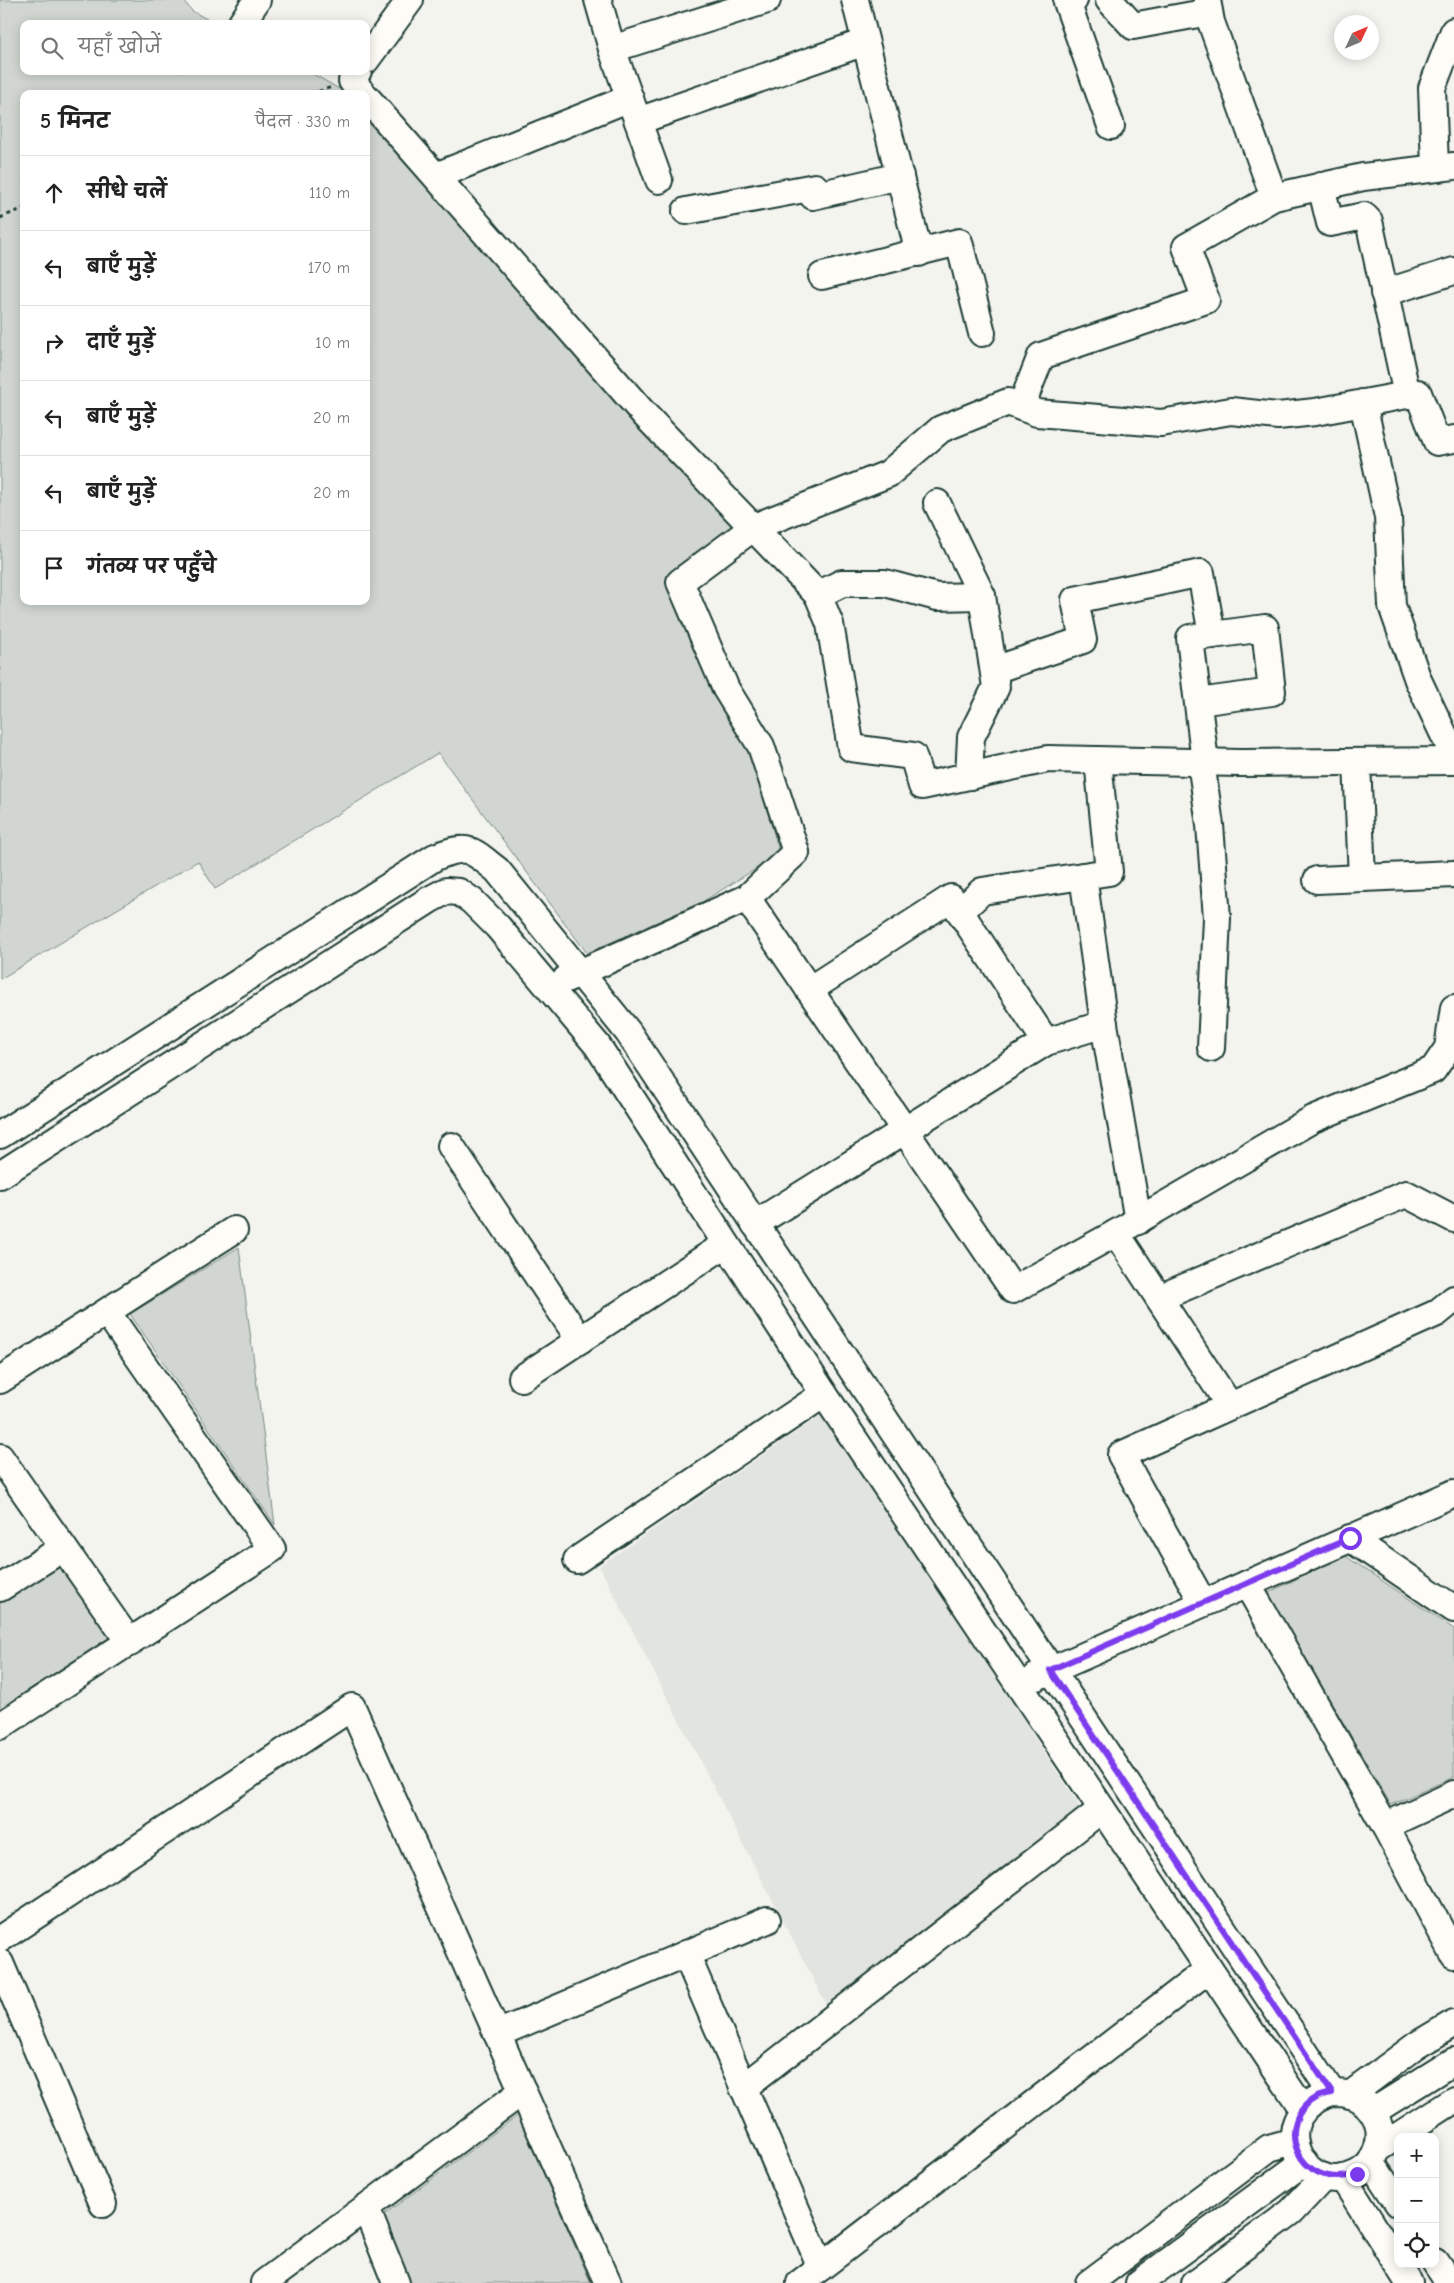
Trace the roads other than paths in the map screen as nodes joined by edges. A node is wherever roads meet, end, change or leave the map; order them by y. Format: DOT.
graph roads {
  1 [pos="257,0"];
  2 [pos="410,0"];
  3 [pos="598,0"];
  4 [pos="764,0"];
  5 [pos="855,0"];
  6 [pos="1074,0"];
  7 [pos="1109,0"];
  8 [pos="1208,6"];
  9 [pos="244,20"];
  10 [pos="1454,30"];
  11 [pos="866,42"];
  12 [pos="612,49"];
  13 [pos="370,66"];
  14 [pos="370,92"];
  15 [pos="634,109"];
  16 [pos="1111,126"];
  17 [pos="1445,167"];
  18 [pos="436,176"];
  19 [pos="900,176"];
  20 [pos="659,180"];
  21 [pos="1321,186"];
  22 [pos="1274,197"];
  23 [pos="686,211"];
  24 [pos="919,252"];
  25 [pos="1454,271"];
  26 [pos="822,276"];
  27 [pos="1384,293"];
  28 [pos="982,333"];
  29 [pos="1407,395"];
  30 [pos="1363,403"];
  31 [pos="1021,407"];
  32 [pos="1454,439"];
  33 [pos="937,503"];
  34 [pos="754,526"];
  35 [pos="818,595"];
  36 [pos="982,596"];
  37 [pos="1212,635"];
  38 [pos="994,670"];
  39 [pos="1198,702"];
  40 [pos="1454,756"];
  41 [pos="1098,760"];
  42 [pos="1454,761"];
  43 [pos="1203,762"];
  44 [pos="1357,762"];
  45 [pos="969,776"];
  46 [pos="1454,874"];
  47 [pos="1083,876"];
  48 [pos="1362,878"];
  49 [pos="1316,880"];
  50 [pos="747,898"];
  51 [pos="960,912"];
  52 [pos="580,971"];
  53 [pos="549,988"];
  54 [pos="809,990"];
  55 [pos="1454,1008"];
  56 [pos="1104,1024"];
  57 [pos="1046,1042"];
  58 [pos="1211,1048"];
  59 [pos="904,1130"];
  60 [pos="0,1135"];
  61 [pos="452,1146"];
  62 [pos="0,1175"];
  63 [pos="1451,1210"];
  64 [pos="755,1224"];
  65 [pos="1127,1227"];
  66 [pos="234,1230"];
  67 [pos="726,1244"];
  68 [pos="1159,1298"];
  69 [pos="1454,1299"];
  70 [pos="107,1312"];
  71 [pos="580,1340"];
  72 [pos="522,1378"];
  73 [pos="0,1380"];
  74 [pos="824,1394"];
  75 [pos="1230,1406"];
  76 [pos="0,1457"];
  77 [pos="1454,1493"];
  78 [pos="1350,1538"];
  79 [pos="63,1548"];
  80 [pos="577,1560"];
  81 [pos="1247,1584"];
  82 [pos="0,1588"];
  83 [pos="1203,1603"];
  84 [pos="1454,1609"];
  85 [pos="130,1643"];
  86 [pos="1050,1670"];
  87 [pos="1019,1686"];
  88 [pos="0,1726"];
  89 [pos="1454,1794"];
  90 [pos="1102,1809"];
  91 [pos="1386,1826"];
  92 [pos="767,1920"];
  93 [pos="0,1939"];
  94 [pos="686,1954"];
  95 [pos="1454,1955"];
  96 [pos="0,1963"];
  97 [pos="1209,1969"];
  98 [pos="1454,2022"];
  99 [pos="497,2034"];
  100 [pos="1454,2061"];
  101 [pos="743,2088"];
  102 [pos="523,2091"];
  103 [pos="1341,2094"];
  104 [pos="1454,2100"];
  105 [pos="1303,2109"];
  106 [pos="1374,2111"];
  107 [pos="1375,2155"];
  108 [pos="1316,2164"];
  109 [pos="1394,2195"];
  110 [pos="103,2204"];
  111 [pos="366,2208"];
  112 [pos="821,2267"];
  113 [pos="1439,2268"];
  114 [pos="264,2283"];
  115 [pos="396,2283"];
  116 [pos="608,2283"];
  117 [pos="800,2283"];
  118 [pos="1089,2283"];
  119 [pos="1138,2283"];
  120 [pos="1195,2283"];
  121 [pos="1408,2283"];
  122 [pos="1449,2283"];
  1 -- 9 [label="street"];
  2 -- 13 [label="street"];
  3 -- 12 [label="street"];
  4 -- 12 [label="street"];
  5 -- 11 [label="street"];
  6 -- 16 [label="street"];
  7 -- 8 [label="street"];
  8 -- 22 [label="street"];
  10 -- 17 [label="street"];
  11 -- 15 [label="street"];
  11 -- 19 [label="street"];
  12 -- 15 [label="street"];
  14 -- 18 [label="street"];
  15 -- 18 [label="street"];
  15 -- 20 [label="street"];
  17 -- 21 [label="street"];
  18 -- 34 [label="street"];
  19 -- 23 [label="street"];
  19 -- 24 [label="street"];
  21 -- 22 [label="street"];
  21 -- 27 [label="street"];
  22 -- 31 [label="street"];
  24 -- 26 [label="street"];
  24 -- 28 [label="street"];
  25 -- 27 [label="street"];
  27 -- 29 [label="street"];
  29 -- 30 [label="street"];
  29 -- 32 [label="street"];
  30 -- 31 [label="street"];
  30 -- 40 [label="street"];
  31 -- 34 [label="street"];
  33 -- 36 [label="street"];
  34 -- 35 [label="street"];
  34 -- 50 [label="street"];
  35 -- 36 [label="street"];
  35 -- 45 [label="street"];
  36 -- 38 [label="street"];
  37 -- 38 [label="street"];
  37 -- 39 [label="street"];
  37 -- 39 [label="street"];
  38 -- 45 [label="street"];
  39 -- 43 [label="street"];
  41 -- 43 [label="street"];
  41 -- 45 [label="street"];
  41 -- 47 [label="street"];
  42 -- 44 [label="street"];
  43 -- 44 [label="street"];
  43 -- 58 [label="street"];
  44 -- 48 [label="street"];
  46 -- 48 [label="street"];
  47 -- 51 [label="street"];
  47 -- 56 [label="street"];
  48 -- 49 [label="street"];
  50 -- 52 [label="street"];
  50 -- 54 [label="street"];
  51 -- 54 [label="street"];
  51 -- 57 [label="street"];
  52 -- 53 [label="street"];
  52 -- 60 [label="street"];
  52 -- 64 [label="street"];
  53 -- 62 [label="street"];
  53 -- 67 [label="street"];
  54 -- 59 [label="street"];
  55 -- 65 [label="street"];
  56 -- 57 [label="street"];
  56 -- 65 [label="street"];
  57 -- 59 [label="street"];
  59 -- 64 [label="street"];
  59 -- 65 [label="street"];
  61 -- 71 [label="street"];
  63 -- 68 [label="street"];
  64 -- 86 [label="street"];
  65 -- 68 [label="street"];
  66 -- 70 [label="street"];
  67 -- 71 [label="street"];
  67 -- 74 [label="street"];
  68 -- 75 [label="street"];
  69 -- 75 [label="street"];
  70 -- 73 [label="street"];
  70 -- 85 [label="street"];
  71 -- 72 [label="street"];
  74 -- 80 [label="street"];
  74 -- 87 [label="street"];
  75 -- 83 [label="street"];
  76 -- 79 [label="street"];
  77 -- 78 [label="street"];
  78 -- 81 [label="street"];
  78 -- 84 [label="street"];
  79 -- 82 [label="street"];
  79 -- 85 [label="street"];
  81 -- 83 [label="street"];
  81 -- 91 [label="street"];
  83 -- 86 [label="street"];
  85 -- 88 [label="street"];
  86 -- 87 [label="street"];
  86 -- 103 [label="street"];
  87 -- 90 [label="street"];
  89 -- 91 [label="street"];
  90 -- 97 [label="street"];
  90 -- 101 [label="street"];
  91 -- 95 [label="street"];
  92 -- 94 [label="street"];
  93 -- 99 [label="street"];
  94 -- 99 [label="street"];
  94 -- 101 [label="street"];
  96 -- 110 [label="street"];
  97 -- 105 [label="street"];
  97 -- 112 [label="street"];
  98 -- 103 [label="street"];
  99 -- 102 [label="street"];
  100 -- 106 [label="street"];
  101 -- 112 [label="street"];
  102 -- 111 [label="street"];
  102 -- 116 [label="street"];
  103 -- 105 [label="street"];
  103 -- 106 [label="street"];
  104 -- 107 [label="street"];
  105 -- 108 [label="street"];
  106 -- 107 [label="street"];
  107 -- 108 [label="street"];
  107 -- 109 [label="street"];
  108 -- 118 [label="street"];
  108 -- 119 [label="street"];
  108 -- 120 [label="street"];
  108 -- 121 [label="street"];
  111 -- 114 [label="street"];
  111 -- 115 [label="street"];
  112 -- 117 [label="street"];
  113 -- 122 [label="street"];
}
